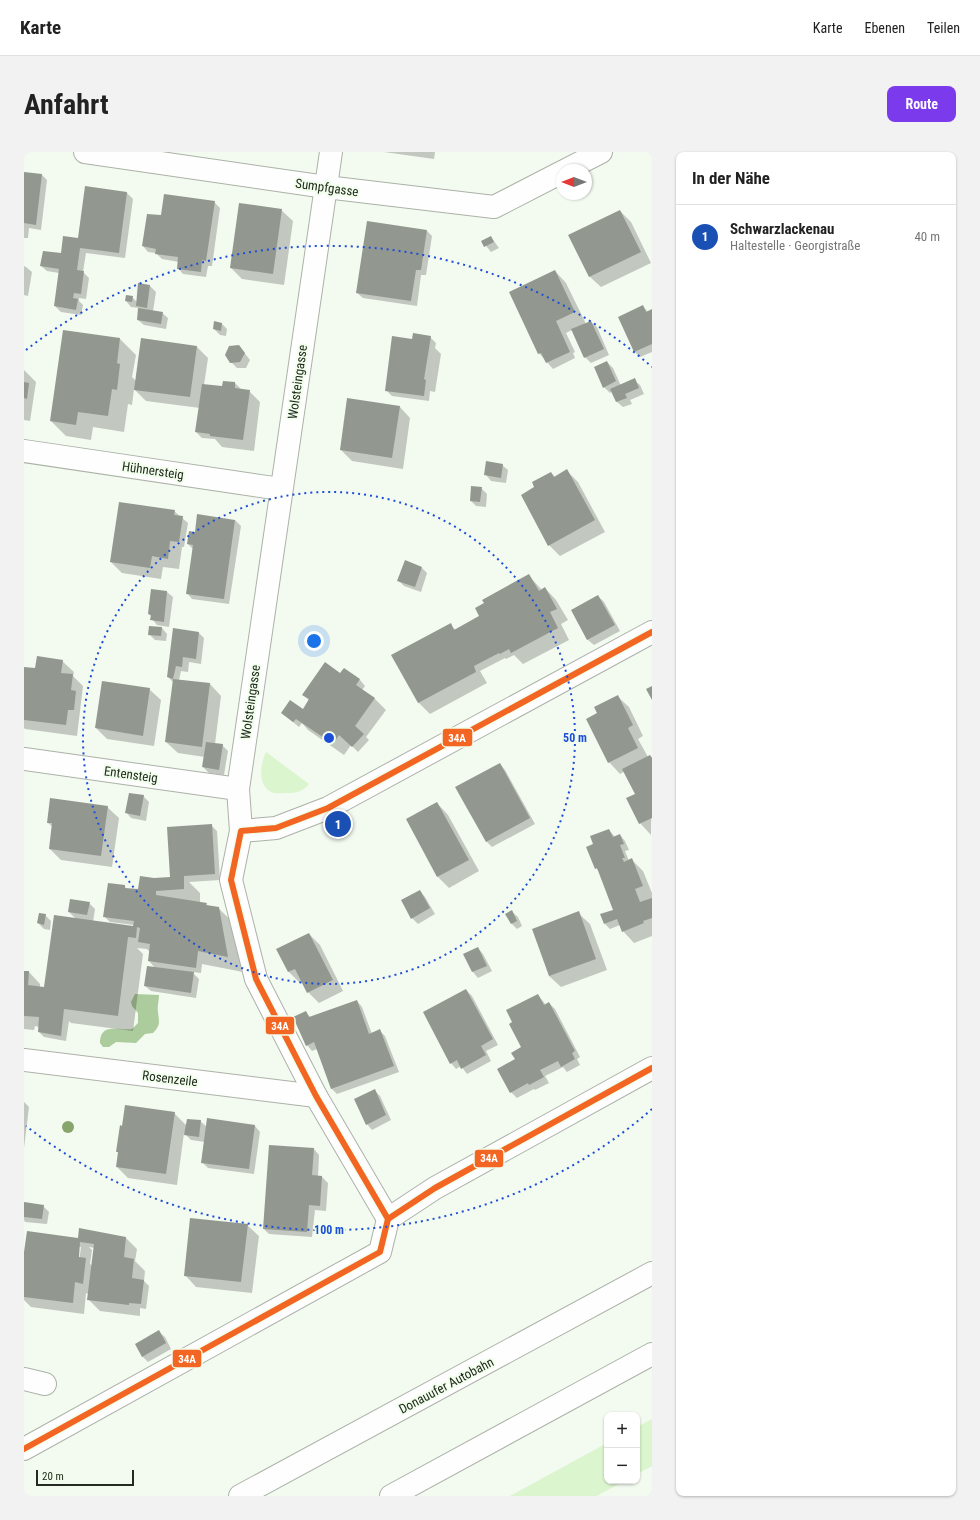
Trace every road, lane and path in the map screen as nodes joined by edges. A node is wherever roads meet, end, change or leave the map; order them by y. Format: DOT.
graph roads {
  1 [pos="85,152"];
  2 [pos="331,152"];
  3 [pos="601,152"];
  4 [pos="578,164"];
  5 [pos="556,175"];
  6 [pos="326,187"];
  7 [pos="24,451"];
  8 [pos="281,489"];
  9 [pos="652,632"];
  10 [pos="24,758"];
  11 [pos="238,789"];
  12 [pos="241,831"];
  13 [pos="24,1060"];
  14 [pos="652,1068"];
  15 [pos="316,1096"];
  16 [pos="388,1219"];
  17 [pos="652,1273"];
  18 [pos="652,1354"];
  19 [pos="24,1379"];
  20 [pos="45,1384"];
  21 [pos="24,1449"];
  22 [pos="240,1496"];
  23 [pos="391,1496"];
  1 -- 6 [label="main road, Sumpfgasse"];
  2 -- 6 [label="main road, Wolsteingasse"];
  3 -- 4 [label="main road"];
  5 -- 6 [label="main road, Sumpfgasse"];
  6 -- 8 [label="main road, Wolsteingasse"];
  7 -- 8 [label="main road, Hühnersteig"];
  8 -- 11 [label="main road, Wolsteingasse"];
  9 -- 12 [label="main road"];
  10 -- 11 [label="main road, Entensteig"];
  11 -- 12 [label="main road, Wolsteingasse"];
  12 -- 15 [label="main road, Wolsteingasse"];
  13 -- 15 [label="main road, Rosenzeile"];
  14 -- 16 [label="main road"];
  15 -- 16 [label="main road, Wolsteingasse"];
  16 -- 21 [label="main road"];
  17 -- 22 [label="main road, Donauufer Autobahn"];
  18 -- 23 [label="main road"];
  19 -- 20 [label="main road"];
}
